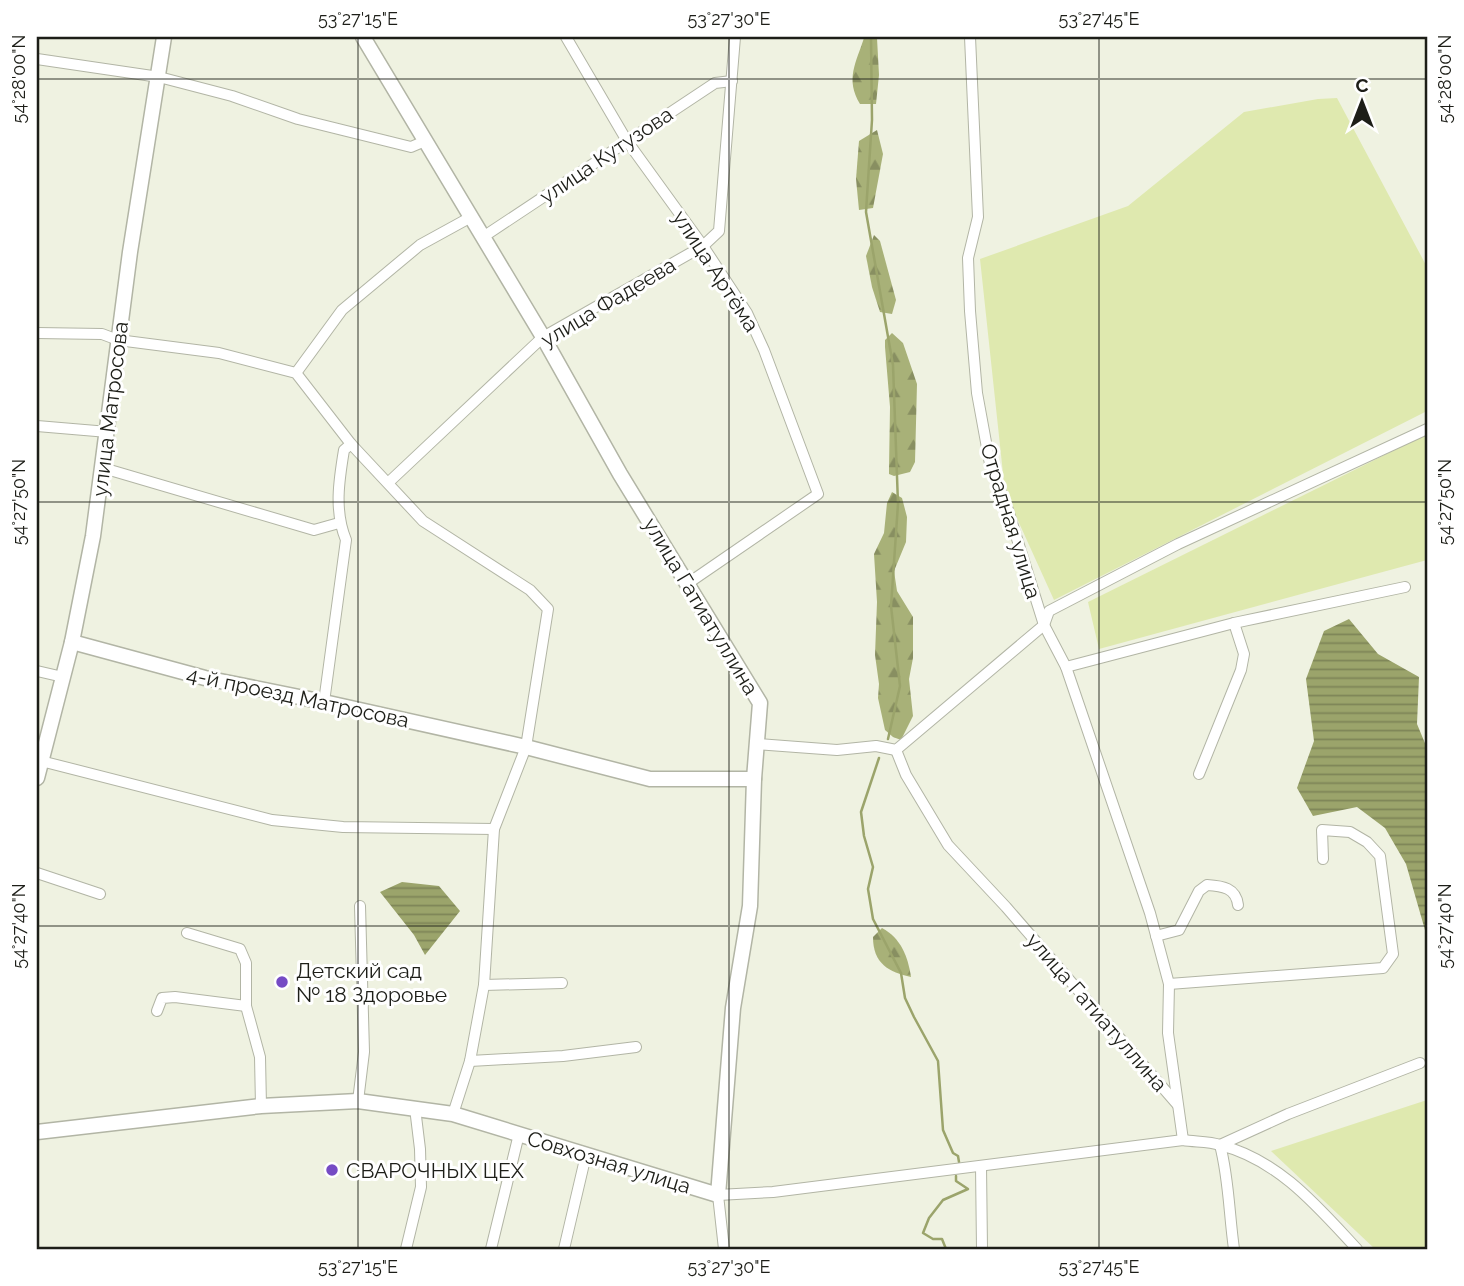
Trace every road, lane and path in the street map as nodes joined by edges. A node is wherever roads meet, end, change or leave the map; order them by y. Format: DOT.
graph roads {
  1 [pos="164,37"];
  2 [pos="363,37"];
  3 [pos="566,37"];
  4 [pos="735,37"];
  5 [pos="970,37"];
  6 [pos="37,59"];
  7 [pos="159,77"];
  8 [pos="732,81"];
  9 [pos="425,141"];
  10 [pos="627,141"];
  11 [pos="471,217"];
  12 [pos="483,237"];
  13 [pos="703,246"];
  14 [pos="37,333"];
  15 [pos="543,337"];
  16 [pos="118,340"];
  17 [pos="296,373"];
  18 [pos="37,426"];
  19 [pos="1427,429"];
  20 [pos="108,432"];
  21 [pos="351,444"];
  22 [pos="103,468"];
  23 [pos="388,482"];
  24 [pos="339,523"];
  25 [pos="687,584"];
  26 [pos="1405,587"];
  27 [pos="1234,622"];
  28 [pos="1044,625"];
  29 [pos="72,642"];
  30 [pos="1066,667"];
  31 [pos="37,671"];
  32 [pos="63,677"];
  33 [pos="324,702"];
  34 [pos="757,744"];
  35 [pos="526,747"];
  36 [pos="896,750"];
  37 [pos="41,761"];
  38 [pos="1199,774"];
  39 [pos="37,778"];
  40 [pos="754,779"];
  41 [pos="494,829"];
  42 [pos="1323,859"];
  43 [pos="37,873"];
  44 [pos="100,894"];
  45 [pos="1238,905"];
  46 [pos="360,906"];
  47 [pos="187,933"];
  48 [pos="1156,936"];
  49 [pos="562,983"];
  50 [pos="484,985"];
  51 [pos="1169,985"];
  52 [pos="246,1006"];
  53 [pos="157,1011"];
  54 [pos="636,1047"];
  55 [pos="470,1061"];
  56 [pos="1420,1063"];
  57 [pos="358,1101"];
  58 [pos="1177,1105"];
  59 [pos="261,1106"];
  60 [pos="415,1108"];
  61 [pos="453,1114"];
  62 [pos="37,1132"];
  63 [pos="519,1134"];
  64 [pos="1182,1140"];
  65 [pos="1220,1145"];
  66 [pos="586,1155"];
  67 [pos="981,1166"];
  68 [pos="718,1195"];
  69 [pos="406,1249"];
  70 [pos="491,1249"];
  71 [pos="564,1249"];
  72 [pos="723,1249"];
  73 [pos="982,1249"];
  74 [pos="1234,1249"];
  75 [pos="1357,1249"];
  1 -- 7 [label="street, улица Матросова"];
  2 -- 9 [label="street, улица Гатиатуллина"];
  3 -- 10 [label="street, улица Артёма"];
  4 -- 8 [label="street, улица Фадеева"];
  5 -- 28 [label="street, Отрадная улица"];
  6 -- 7 [label="street"];
  7 -- 9 [label="street"];
  7 -- 16 [label="street, улица Матросова"];
  8 -- 10 [label="street, улица Кутузова"];
  8 -- 13 [label="street, улица Фадеева"];
  9 -- 11 [label="street, улица Гатиатуллина"];
  10 -- 12 [label="street, улица Кутузова"];
  10 -- 13 [label="street, улица Артёма"];
  11 -- 12 [label="street, улица Гатиатуллина"];
  11 -- 17 [label="street"];
  12 -- 15 [label="street, улица Гатиатуллина"];
  13 -- 15 [label="street, улица Фадеева"];
  13 -- 25 [label="street, улица Артёма"];
  14 -- 16 [label="street"];
  15 -- 23 [label="street, улица Фадеева"];
  15 -- 25 [label="street, улица Гатиатуллина"];
  16 -- 17 [label="street"];
  16 -- 20 [label="street, улица Матросова"];
  17 -- 21 [label="street"];
  18 -- 20 [label="street"];
  19 -- 28 [label="street"];
  20 -- 22 [label="street, улица Матросова"];
  21 -- 23 [label="street"];
  21 -- 24 [label="street"];
  22 -- 24 [label="street"];
  22 -- 29 [label="street, улица Матросова"];
  23 -- 35 [label="street"];
  24 -- 33 [label="street"];
  25 -- 34 [label="street, улица Гатиатуллина"];
  26 -- 27 [label="street"];
  27 -- 30 [label="street"];
  27 -- 38 [label="street"];
  28 -- 30 [label="street, Отрадная улица"];
  28 -- 36 [label="street"];
  29 -- 32 [label="street, улица Матросова"];
  29 -- 33 [label="street, 4-й проезд Матросова"];
  30 -- 48 [label="street, Отрадная улица"];
  31 -- 32 [label="street"];
  32 -- 37 [label="street, улица Матросова"];
  33 -- 35 [label="street, 4-й проезд Матросова"];
  34 -- 36 [label="street"];
  34 -- 40 [label="street, улица Гатиатуллина"];
  35 -- 40 [label="street, 4-й проезд Матросова"];
  35 -- 41 [label="street"];
  36 -- 58 [label="street, улица Гатиатуллина"];
  37 -- 39 [label="street, улица Матросова"];
  37 -- 41 [label="street"];
  40 -- 68 [label="street, улица Гатиатуллина"];
  41 -- 50 [label="street"];
  42 -- 51 [label="street"];
  43 -- 44 [label="street"];
  45 -- 48 [label="street"];
  46 -- 57 [label="street"];
  47 -- 52 [label="street"];
  48 -- 51 [label="street, Отрадная улица"];
  49 -- 50 [label="street"];
  50 -- 55 [label="street"];
  51 -- 58 [label="street, Отрадная улица"];
  52 -- 53 [label="street"];
  52 -- 59 [label="street"];
  54 -- 55 [label="street"];
  55 -- 61 [label="street"];
  56 -- 65 [label="street"];
  57 -- 59 [label="street, Совхозная улица"];
  57 -- 60 [label="street, Совхозная улица"];
  58 -- 64 [label="street, Отрадная улица"];
  59 -- 62 [label="street, Совхозная улица"];
  60 -- 61 [label="street, Совхозная улица"];
  60 -- 69 [label="street"];
  61 -- 63 [label="street, Совхозная улица"];
  63 -- 66 [label="street, Совхозная улица"];
  63 -- 70 [label="street"];
  64 -- 65 [label="street, Совхозная улица"];
  64 -- 67 [label="street, Совхозная улица"];
  65 -- 74 [label="street"];
  65 -- 75 [label="street"];
  66 -- 68 [label="street, Совхозная улица"];
  66 -- 71 [label="street"];
  67 -- 68 [label="street, Совхозная улица"];
  67 -- 73 [label="street"];
  68 -- 72 [label="street, улица Гатиатуллина"];
}
